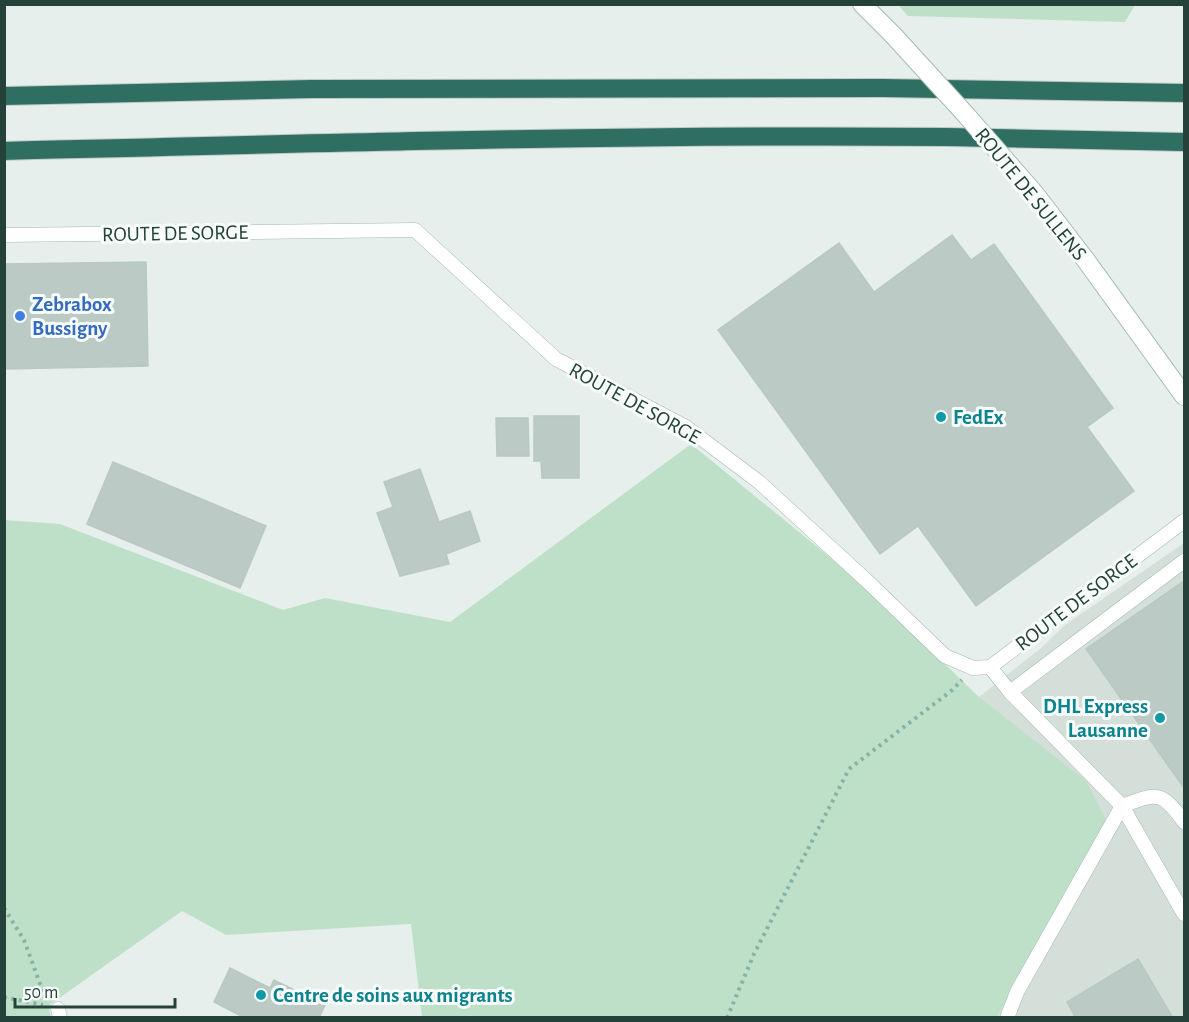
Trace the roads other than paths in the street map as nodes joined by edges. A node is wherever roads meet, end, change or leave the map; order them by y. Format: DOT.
graph roads {
  1 [pos="862,4"];
  2 [pos="1185,93"];
  3 [pos="4,96"];
  4 [pos="1185,142"];
  5 [pos="4,151"];
  6 [pos="4,235"];
  7 [pos="1185,396"];
  8 [pos="1185,521"];
  9 [pos="1185,561"];
  10 [pos="990,667"];
  11 [pos="1010,692"];
  12 [pos="1122,806"];
  13 [pos="1185,822"];
  14 [pos="1185,914"];
  15 [pos="1007,1017"];
  1 -- 7 [label="main road, ROUTE DE SULLENS, bridge"];
  2 -- 3 [label="highway"];
  4 -- 5 [label="highway"];
  6 -- 10 [label="lane, ROUTE DE SORGE"];
  8 -- 10 [label="lane, ROUTE DE SORGE"];
  9 -- 11 [label="lane"];
  10 -- 11 [label="lane"];
  11 -- 12 [label="lane"];
  12 -- 13 [label="lane"];
  12 -- 14 [label="lane"];
  12 -- 15 [label="lane"];
}
